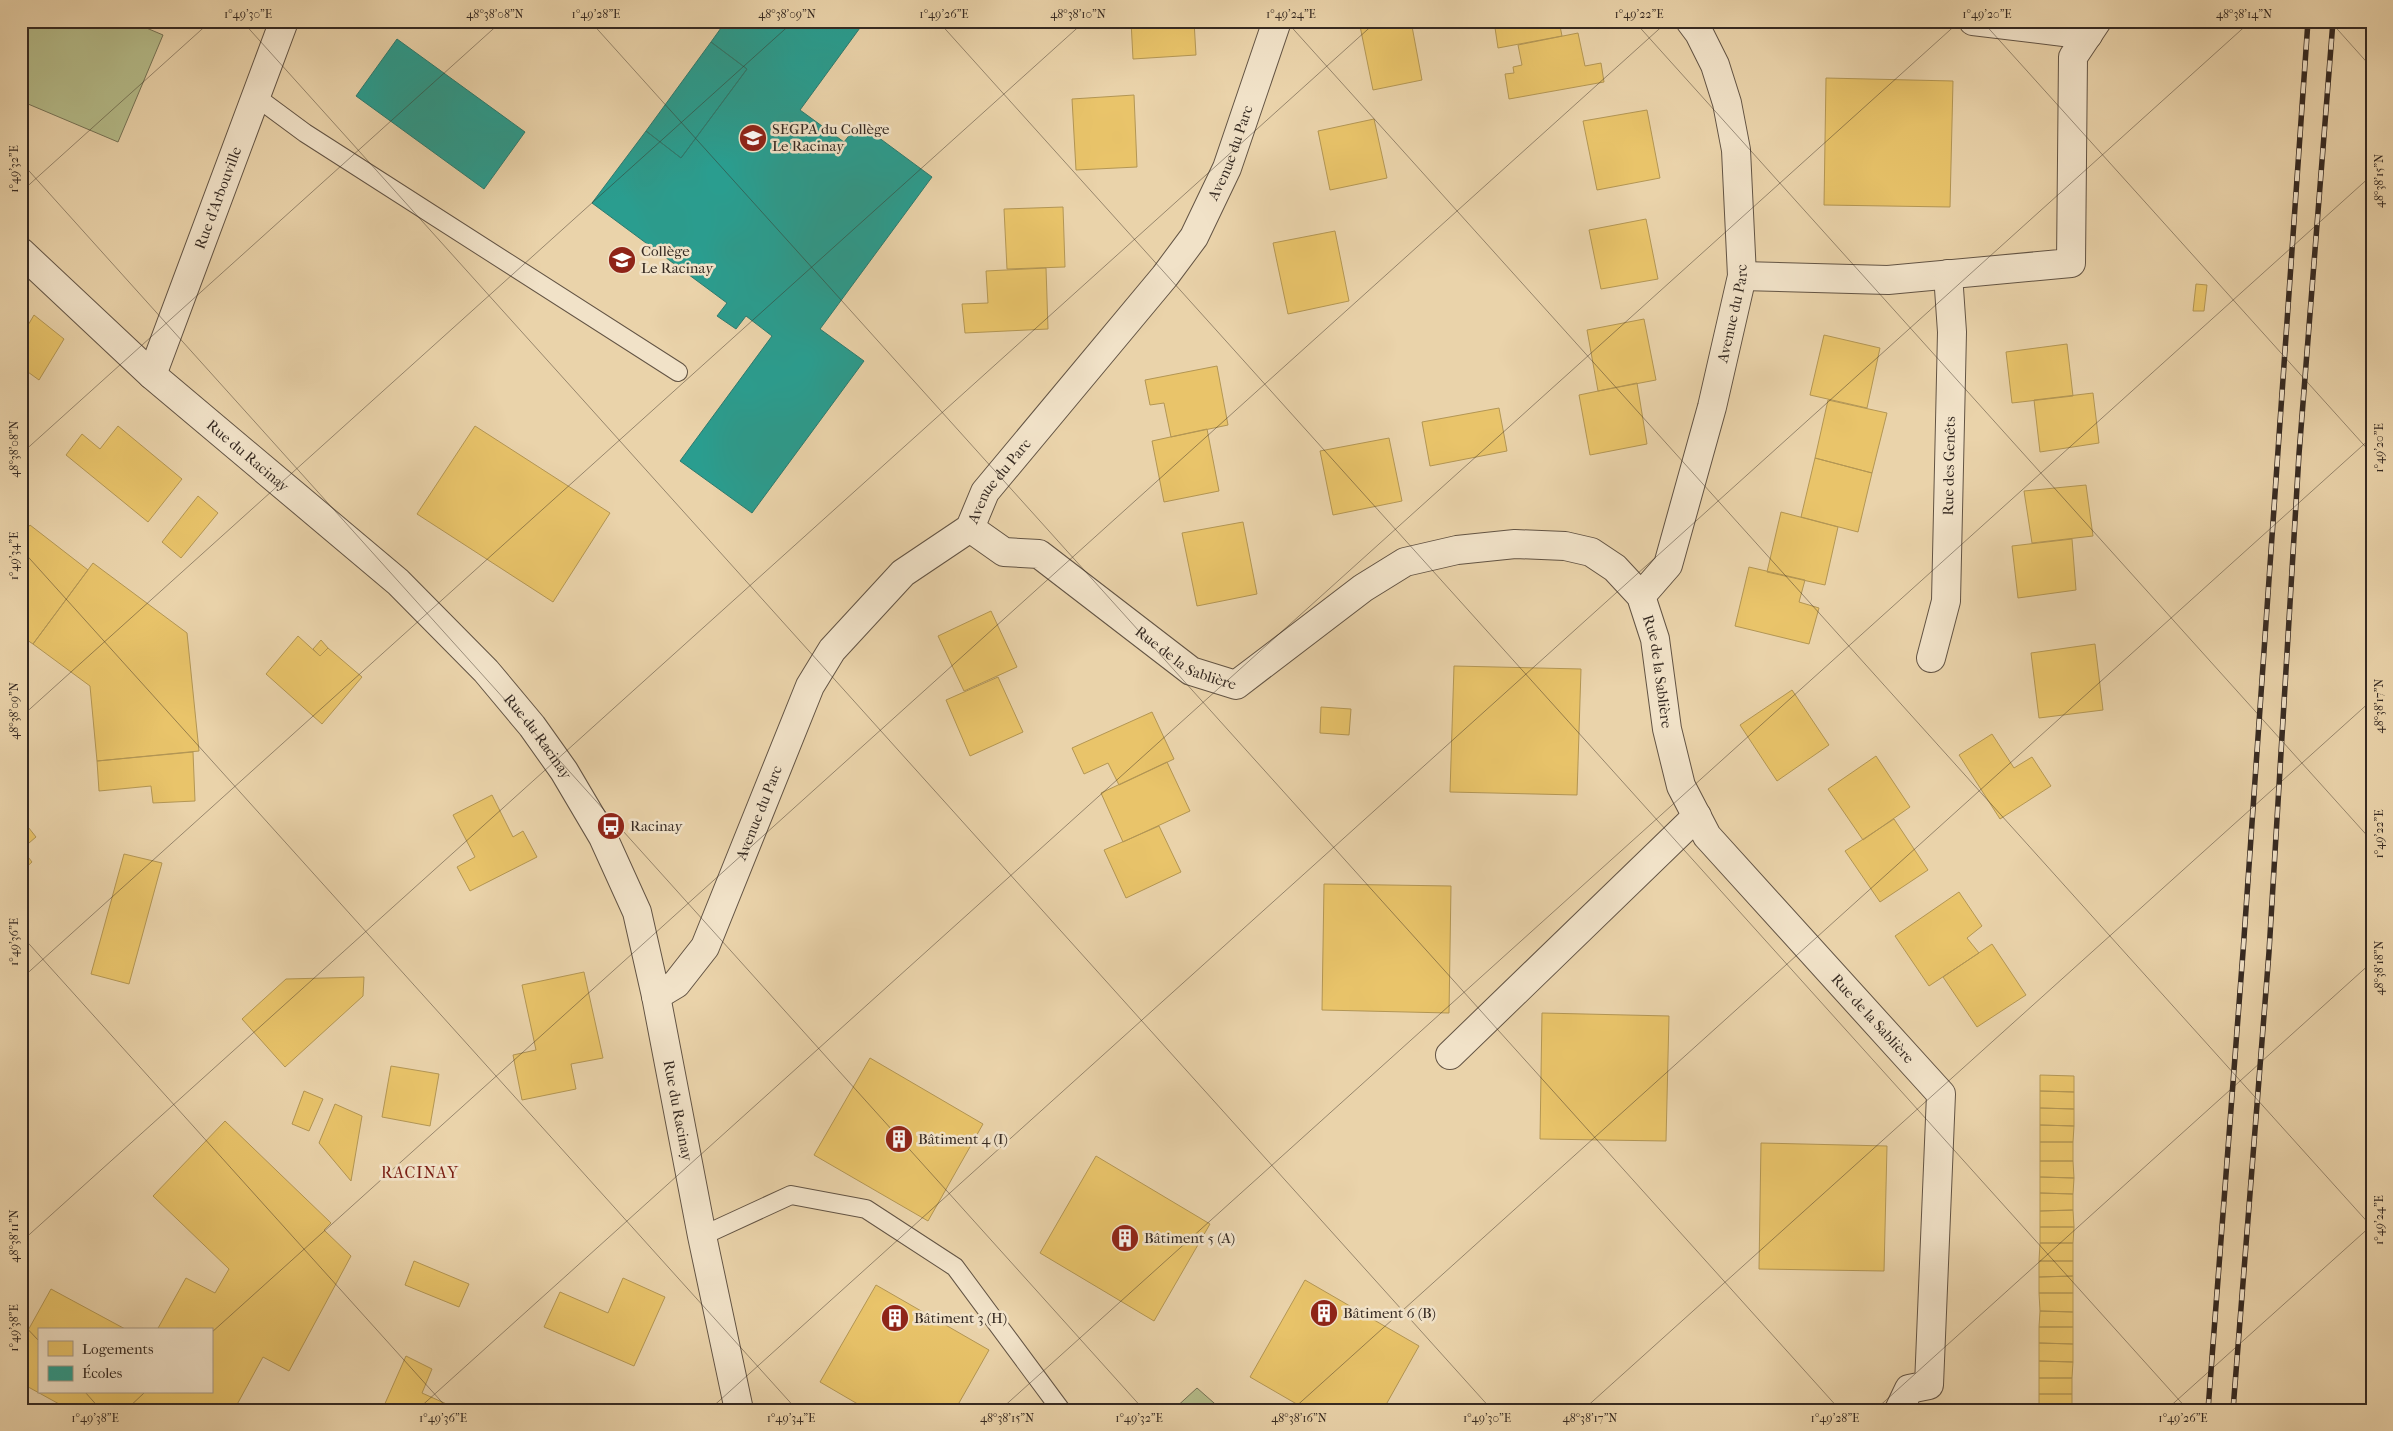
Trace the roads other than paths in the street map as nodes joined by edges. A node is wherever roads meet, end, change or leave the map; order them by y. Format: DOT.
graph roads {
  1 [pos="284,21"];
  2 [pos="1277,21"];
  3 [pos="1690,21"];
  4 [pos="1973,21"];
  5 [pos="2092,28"];
  6 [pos="255,96"];
  7 [pos="21,252"];
  8 [pos="1948,274"];
  9 [pos="1742,276"];
  10 [pos="678,372"];
  11 [pos="152,375"];
  12 [pos="970,528"];
  13 [pos="1641,596"];
  14 [pos="1931,658"];
  15 [pos="1697,816"];
  16 [pos="656,996"];
  17 [pos="1450,1055"];
  18 [pos="702,1236"];
  19 [pos="1904,1399"];
  20 [pos="739,1410"];
  21 [pos="1061,1410"];
  1 -- 6 [label="street, Rue d'Arbouville"];
  2 -- 12 [label="street, Avenue du Parc"];
  3 -- 9 [label="street, Avenue du Parc"];
  4 -- 5 [label="street"];
  5 -- 8 [label="street"];
  6 -- 10 [label="lane"];
  6 -- 11 [label="street, Rue d'Arbouville"];
  7 -- 11 [label="street, Rue du Racinay"];
  8 -- 9 [label="street"];
  8 -- 14 [label="street, Rue des Genêts"];
  9 -- 13 [label="street, Avenue du Parc"];
  11 -- 16 [label="street, Rue du Racinay"];
  12 -- 13 [label="street, Rue de la Sablière"];
  12 -- 16 [label="street, Avenue du Parc"];
  13 -- 15 [label="street, Rue de la Sablière"];
  15 -- 17 [label="street"];
  15 -- 19 [label="street, Rue de la Sablière"];
  16 -- 18 [label="street, Rue du Racinay"];
  18 -- 20 [label="street, Rue du Racinay"];
  18 -- 21 [label="lane"];
}
